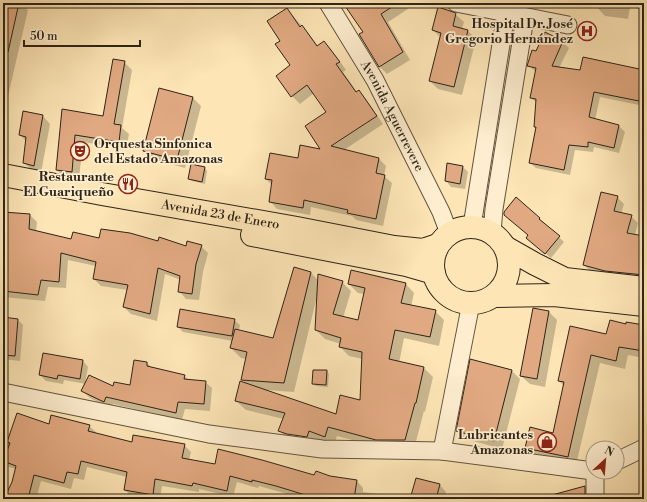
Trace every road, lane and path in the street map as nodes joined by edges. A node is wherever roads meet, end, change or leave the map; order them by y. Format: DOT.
graph roads {
  1 [pos="328,3"];
  2 [pos="456,3"];
  3 [pos="506,13"];
  4 [pos="525,18"];
  5 [pos="568,25"];
  6 [pos="3,175"];
  7 [pos="3,186"];
  8 [pos="490,235"];
  9 [pos="443,239"];
  10 [pos="434,273"];
  11 [pos="644,288"];
  12 [pos="495,296"];
  13 [pos="471,303"];
  14 [pos="644,305"];
  15 [pos="3,392"];
  16 [pos="644,448"];
  17 [pos="442,451"];
  18 [pos="625,457"];
  19 [pos="585,471"];
  20 [pos="594,480"];
  21 [pos="595,499"];
  1 -- 9 [label="street, Avenida Aguerrevere"];
  2 -- 3 [label="street"];
  3 -- 4 [label="street"];
  3 -- 8 [label="street"];
  4 -- 5 [label="street"];
  4 -- 8 [label="street"];
  6 -- 9 [label="main road, Avenida 23 de Enero"];
  7 -- 10 [label="main road, Avenida 23 de Enero"];
  8 -- 9 [label="main road, Avenida 23 de Enero"];
  8 -- 11 [label="main road"];
  8 -- 12 [label="main road"];
  9 -- 10 [label="main road"];
  10 -- 13 [label="main road"];
  12 -- 13 [label="main road"];
  12 -- 14 [label="main road"];
  13 -- 17 [label="street"];
  15 -- 17 [label="street"];
  16 -- 18 [label="street"];
  17 -- 19 [label="street"];
  20 -- 21 [label="street"];
}
